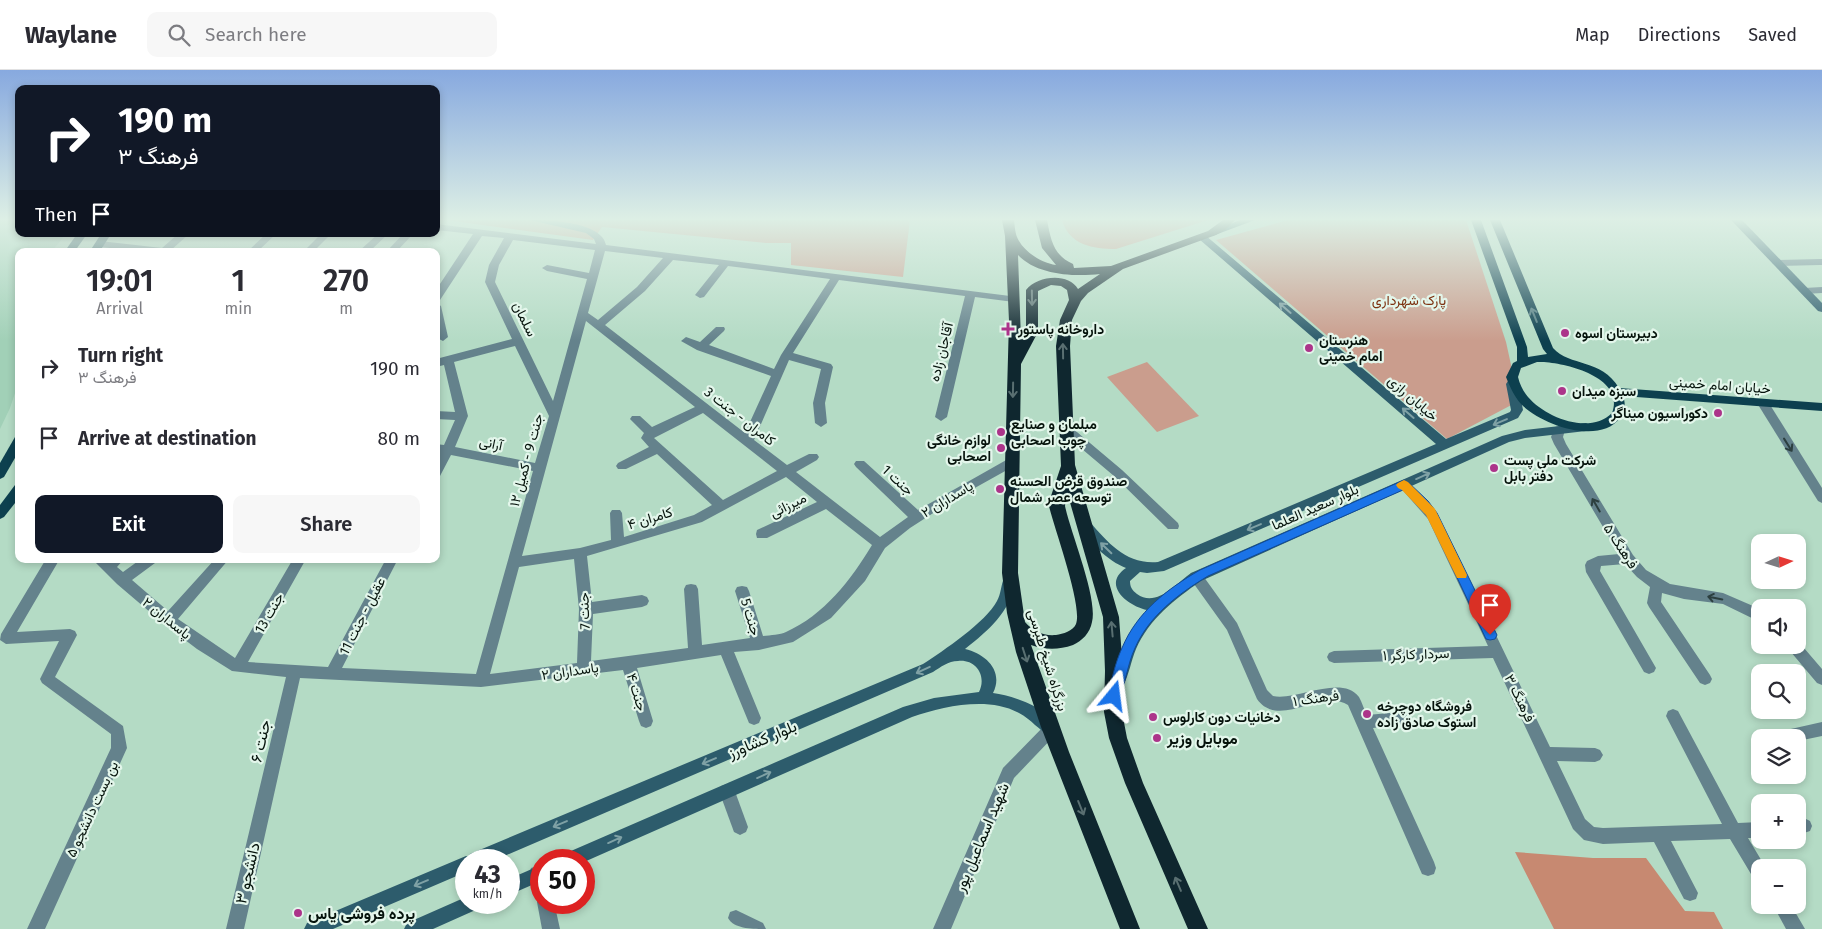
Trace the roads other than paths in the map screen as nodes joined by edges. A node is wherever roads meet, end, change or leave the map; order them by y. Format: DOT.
graph roads {
  1 [pos="458,260"];
  2 [pos="497,260"];
  3 [pos="597,260"];
  4 [pos="668,260"];
  5 [pos="704,260"];
  6 [pos="1011,260"];
  7 [pos="1033,260"];
  8 [pos="1055,260"];
  9 [pos="1138,260"];
  10 [pos="1235,260"];
  11 [pos="1491,260"];
  12 [pos="1511,260"];
  13 [pos="1774,260"];
  14 [pos="1820,262"];
  15 [pos="726,263"];
  16 [pos="1777,263"];
  17 [pos="547,268"];
  18 [pos="1114,269"];
  19 [pos="836,276"];
  20 [pos="592,277"];
  21 [pos="441,282"];
  22 [pos="1822,290"];
  23 [pos="1804,291"];
  24 [pos="971,293"];
  25 [pos="700,295"];
  26 [pos="1014,299"];
  27 [pos="1075,300"];
  28 [pos="1822,309"];
  29 [pos="582,313"];
  30 [pos="440,325"];
  31 [pos="598,325"];
  32 [pos="720,328"];
  33 [pos="443,337"];
  34 [pos="520,341"];
  35 [pos="686,341"];
  36 [pos="702,347"];
  37 [pos="786,355"];
  38 [pos="1556,358"];
  39 [pos="442,361"];
  40 [pos="1523,362"];
  41 [pos="1014,364"];
  42 [pos="778,374"];
  43 [pos="1512,384"];
  44 [pos="1616,392"];
  45 [pos="1763,403"];
  46 [pos="704,408"];
  47 [pos="1822,408"];
  48 [pos="440,415"];
  49 [pos="554,415"];
  50 [pos="462,416"];
  51 [pos="941,417"];
  52 [pos="636,419"];
  53 [pos="821,422"];
  54 [pos="1590,426"];
  55 [pos="1067,430"];
  56 [pos="1560,430"];
  57 [pos="651,433"];
  58 [pos="747,441"];
  59 [pos="1445,445"];
  60 [pos="15,447"];
  61 [pos="658,448"];
  62 [pos="442,449"];
  63 [pos="813,457"];
  64 [pos="1012,462"];
  65 [pos="860,464"];
  66 [pos="1068,464"];
  67 [pos="622,466"];
  68 [pos="539,468"];
  69 [pos="786,471"];
  70 [pos="0,474"];
  71 [pos="1404,484"];
  72 [pos="15,493"];
  73 [pos="1822,498"];
  74 [pos="827,503"];
  75 [pos="721,506"];
  76 [pos="616,513"];
  77 [pos="0,514"];
  78 [pos="917,517"];
  79 [pos="1083,523"];
  80 [pos="1173,526"];
  81 [pos="762,534"];
  82 [pos="618,543"];
  83 [pos="880,544"];
  84 [pos="580,553"];
  85 [pos="1628,559"];
  86 [pos="50,563"];
  87 [pos="110,563"];
  88 [pos="145,563"];
  89 [pos="219,563"];
  90 [pos="298,563"];
  91 [pos="390,563"];
  92 [pos="513,563"];
  93 [pos="1136,568"];
  94 [pos="1010,573"];
  95 [pos="1196,577"];
  96 [pos="122,580"];
  97 [pos="1657,585"];
  98 [pos="691,589"];
  99 [pos="742,591"];
  100 [pos="642,601"];
  101 [pos="1160,604"];
  102 [pos="586,609"];
  103 [pos="1751,610"];
  104 [pos="169,620"];
  105 [pos="1016,623"];
  106 [pos="759,644"];
  107 [pos="725,648"];
  108 [pos="1498,652"];
  109 [pos="695,653"];
  110 [pos="1800,654"];
  111 [pos="1334,656"];
  112 [pos="942,660"];
  113 [pos="628,663"];
  114 [pos="237,667"];
  115 [pos="1649,668"];
  116 [pos="584,669"];
  117 [pos="294,672"];
  118 [pos="332,674"];
  119 [pos="1822,679"];
  120 [pos="1705,680"];
  121 [pos="481,681"];
  122 [pos="1114,696"];
  123 [pos="982,698"];
  124 [pos="1673,716"];
  125 [pos="754,718"];
  126 [pos="1401,719"];
  127 [pos="646,721"];
  128 [pos="1362,722"];
  129 [pos="1051,729"];
  130 [pos="1822,729"];
  131 [pos="1806,733"];
  132 [pos="1548,754"];
  133 [pos="1595,755"];
  134 [pos="727,791"];
  135 [pos="260,817"];
  136 [pos="740,827"];
  137 [pos="1751,830"];
  138 [pos="1734,831"];
  139 [pos="1658,834"];
  140 [pos="502,849"];
  141 [pos="595,849"];
  142 [pos="1752,859"];
  143 [pos="1428,868"];
  144 [pos="455,869"];
  145 [pos="1690,893"];
  146 [pos="455,910"];
  147 [pos="547,914"];
  148 [pos="1787,914"];
  149 [pos="736,918"];
  150 [pos="36,929"];
  151 [pos="235,929"];
  152 [pos="313,929"];
  153 [pos="413,929"];
  154 [pos="551,929"];
  155 [pos="757,929"];
  156 [pos="942,929"];
  157 [pos="1130,929"];
  158 [pos="1198,929"];
  159 [pos="1796,929"];
  1 -- 21 [label="street"];
  2 -- 34 [label="street, سلمان"];
  3 -- 20 [label="street, جنت 9 - کمیل ۱۲"];
  4 -- 31 [label="street"];
  5 -- 15 [label="street"];
  6 -- 26 [label="highway, بزرگراه شیخ طبرسی"];
  7 -- 18 [label="highway"];
  8 -- 18 [label="highway"];
  9 -- 18 [label="highway"];
  59 -- 10 [label="main road, خیابان رازی, one-way"];
  11 -- 40 [label="main road"];
  38 -- 12 [label="main road, one-way"];
  13 -- 16 [label="main road"];
  14 -- 16 [label="street"];
  15 -- 19 [label="street"];
  15 -- 25 [label="street"];
  16 -- 23 [label="main road"];
  17 -- 20 [label="street"];
  18 -- 27 [label="highway"];
  19 -- 24 [label="street"];
  19 -- 37 [label="street"];
  20 -- 29 [label="street, جنت 9 - کمیل ۱۲"];
  22 -- 23 [label="street"];
  23 -- 28 [label="main road"];
  24 -- 26 [label="street"];
  24 -- 51 [label="street, آقاجان زاده"];
  26 -- 41 [label="highway, بزرگراه شیخ طبرسی"];
  27 -- 41 [label="highway, one-way"];
  55 -- 27 [label="highway, one-way"];
  29 -- 31 [label="street, کامران - جنت 3"];
  29 -- 49 [label="street, جنت 9 - کمیل ۱۲"];
  30 -- 33 [label="street"];
  31 -- 46 [label="street, کامران - جنت 3"];
  32 -- 36 [label="street"];
  34 -- 39 [label="street"];
  34 -- 49 [label="street, سلمان"];
  35 -- 36 [label="street"];
  36 -- 42 [label="street"];
  37 -- 42 [label="street"];
  37 -- 53 [label="street"];
  38 -- 40 [label="main road"];
  38 -- 44 [label="main road"];
  39 -- 50 [label="street"];
  40 -- 43 [label="main road"];
  41 -- 64 [label="highway, بزرگراه شیخ طبرسی, one-way"];
  42 -- 58 [label="street"];
  43 -- 54 [label="main road"];
  43 -- 59 [label="main road, بلوار سعید العلما, one-way"];
  44 -- 45 [label="main road, خیابان امام خمینی"];
  44 -- 54 [label="main road"];
  45 -- 47 [label="main road, خیابان امام خمینی"];
  45 -- 73 [label="street, one-way"];
  46 -- 57 [label="street"];
  46 -- 58 [label="street, کامران - جنت 3"];
  48 -- 50 [label="street"];
  49 -- 68 [label="street, جنت 9 - کمیل ۱۲"];
  50 -- 62 [label="street"];
  52 -- 57 [label="street"];
  54 -- 56 [label="main road, بلوار سعید العلما"];
  55 -- 66 [label="highway"];
  55 -- 80 [label="street"];
  71 -- 56 [label="main road, بلوار سعید العلما, one-way"];
  85 -- 56 [label="street, فرهنگ ۵, one-way"];
  57 -- 61 [label="street"];
  58 -- 69 [label="street, کامران - جنت 3"];
  59 -- 93 [label="main road, بلوار سعید العلما, one-way"];
  60 -- 70 [label="main road"];
  61 -- 67 [label="street"];
  61 -- 75 [label="street"];
  62 -- 68 [label="street, آرانی"];
  63 -- 69 [label="street, کامران ۴"];
  64 -- 78 [label="street, پاسداران ۲"];
  64 -- 94 [label="highway, بزرگراه شیخ طبرسی"];
  65 -- 78 [label="street, جنت 1"];
  66 -- 79 [label="highway"];
  66 -- 105 [label="highway"];
  68 -- 92 [label="street, جنت 9 - کمیل ۱۲"];
  69 -- 74 [label="street, کامران - جنت 3"];
  69 -- 75 [label="street, کامران ۴"];
  71 -- 95 [label="main road, بلوار سعید العلما"];
  71 -- 108 [label="street, فرهنگ ۳"];
  72 -- 77 [label="main road"];
  74 -- 81 [label="street, میرزائی"];
  74 -- 83 [label="street, کامران - جنت 3"];
  75 -- 82 [label="street, کامران ۴"];
  76 -- 82 [label="street"];
  78 -- 83 [label="street, پاسداران ۲"];
  93 -- 79 [label="main road, one-way"];
  122 -- 79 [label="highway, one-way"];
  82 -- 84 [label="street, کامران ۴"];
  83 -- 106 [label="street, پاسداران ۲"];
  84 -- 92 [label="street, کامران ۴"];
  84 -- 102 [label="street, جنت 7"];
  85 -- 97 [label="street, فرهنگ ۵"];
  85 -- 115 [label="street"];
  86 -- 150 [label="street, بن بست دانشجو ۵"];
  87 -- 96 [label="street, پاسداران ۲"];
  88 -- 96 [label="street"];
  89 -- 104 [label="street"];
  90 -- 114 [label="street, جنت 13"];
  91 -- 118 [label="street, عقیل - جنت 11"];
  92 -- 121 [label="street, جنت 9 - کمیل ۱۲"];
  93 -- 101 [label="main road"];
  94 -- 105 [label="highway, بزرگراه شیخ طبرسی"];
  94 -- 112 [label="main road, بلوار کشاورز"];
  95 -- 101 [label="main road, بلوار سعید العلما"];
  95 -- 128 [label="street, فرهنگ ۱"];
  96 -- 104 [label="street, پاسداران ۲"];
  103 -- 97 [label="street, فرهنگ ۵, one-way"];
  97 -- 120 [label="street"];
  98 -- 109 [label="street"];
  99 -- 106 [label="street, جنت 5"];
  100 -- 102 [label="street"];
  101 -- 122 [label="main road, بلوار سعید العلما"];
  102 -- 116 [label="street, جنت 7"];
  104 -- 114 [label="street, پاسداران ۲"];
  105 -- 129 [label="highway, بزرگراه شیخ طبرسی, one-way"];
  106 -- 107 [label="street, پاسداران ۲"];
  107 -- 109 [label="street, پاسداران ۲"];
  107 -- 125 [label="street"];
  108 -- 111 [label="street, سردار کارگر ۱"];
  108 -- 132 [label="street, فرهنگ ۳"];
  109 -- 113 [label="street, پاسداران ۲"];
  110 -- 119 [label="street"];
  112 -- 123 [label="main road"];
  112 -- 140 [label="main road, بلوار کشاورز, one-way"];
  113 -- 116 [label="street, پاسداران ۲"];
  113 -- 127 [label="street, جنت ۴"];
  114 -- 117 [label="street, پاسداران ۲"];
  116 -- 121 [label="street, پاسداران ۲"];
  117 -- 118 [label="street, پاسداران ۲"];
  117 -- 135 [label="street, جنت ۶"];
  118 -- 121 [label="street, پاسداران ۲"];
  158 -- 122 [label="highway, one-way"];
  123 -- 129 [label="main road"];
  134 -- 123 [label="main road, one-way"];
  124 -- 138 [label="street"];
  126 -- 128 [label="street"];
  128 -- 143 [label="street, فرهنگ ۱"];
  129 -- 156 [label="street, شهید اسماعیل پور"];
  129 -- 157 [label="highway, بزرگراه شیخ طبرسی, one-way"];
  130 -- 131 [label="street"];
  132 -- 133 [label="street"];
  132 -- 139 [label="street, فرهنگ ۳"];
  134 -- 136 [label="street"];
  141 -- 134 [label="main road, one-way"];
  135 -- 151 [label="street, دانشجو ۳"];
  137 -- 138 [label="street"];
  138 -- 139 [label="street"];
  138 -- 142 [label="street"];
  139 -- 145 [label="street"];
  144 -- 152 [label="main road, one-way"];
  146 -- 153 [label="main road"];
  147 -- 154 [label="street"];
  148 -- 159 [label="street"];
  149 -- 155 [label="street"];
}
